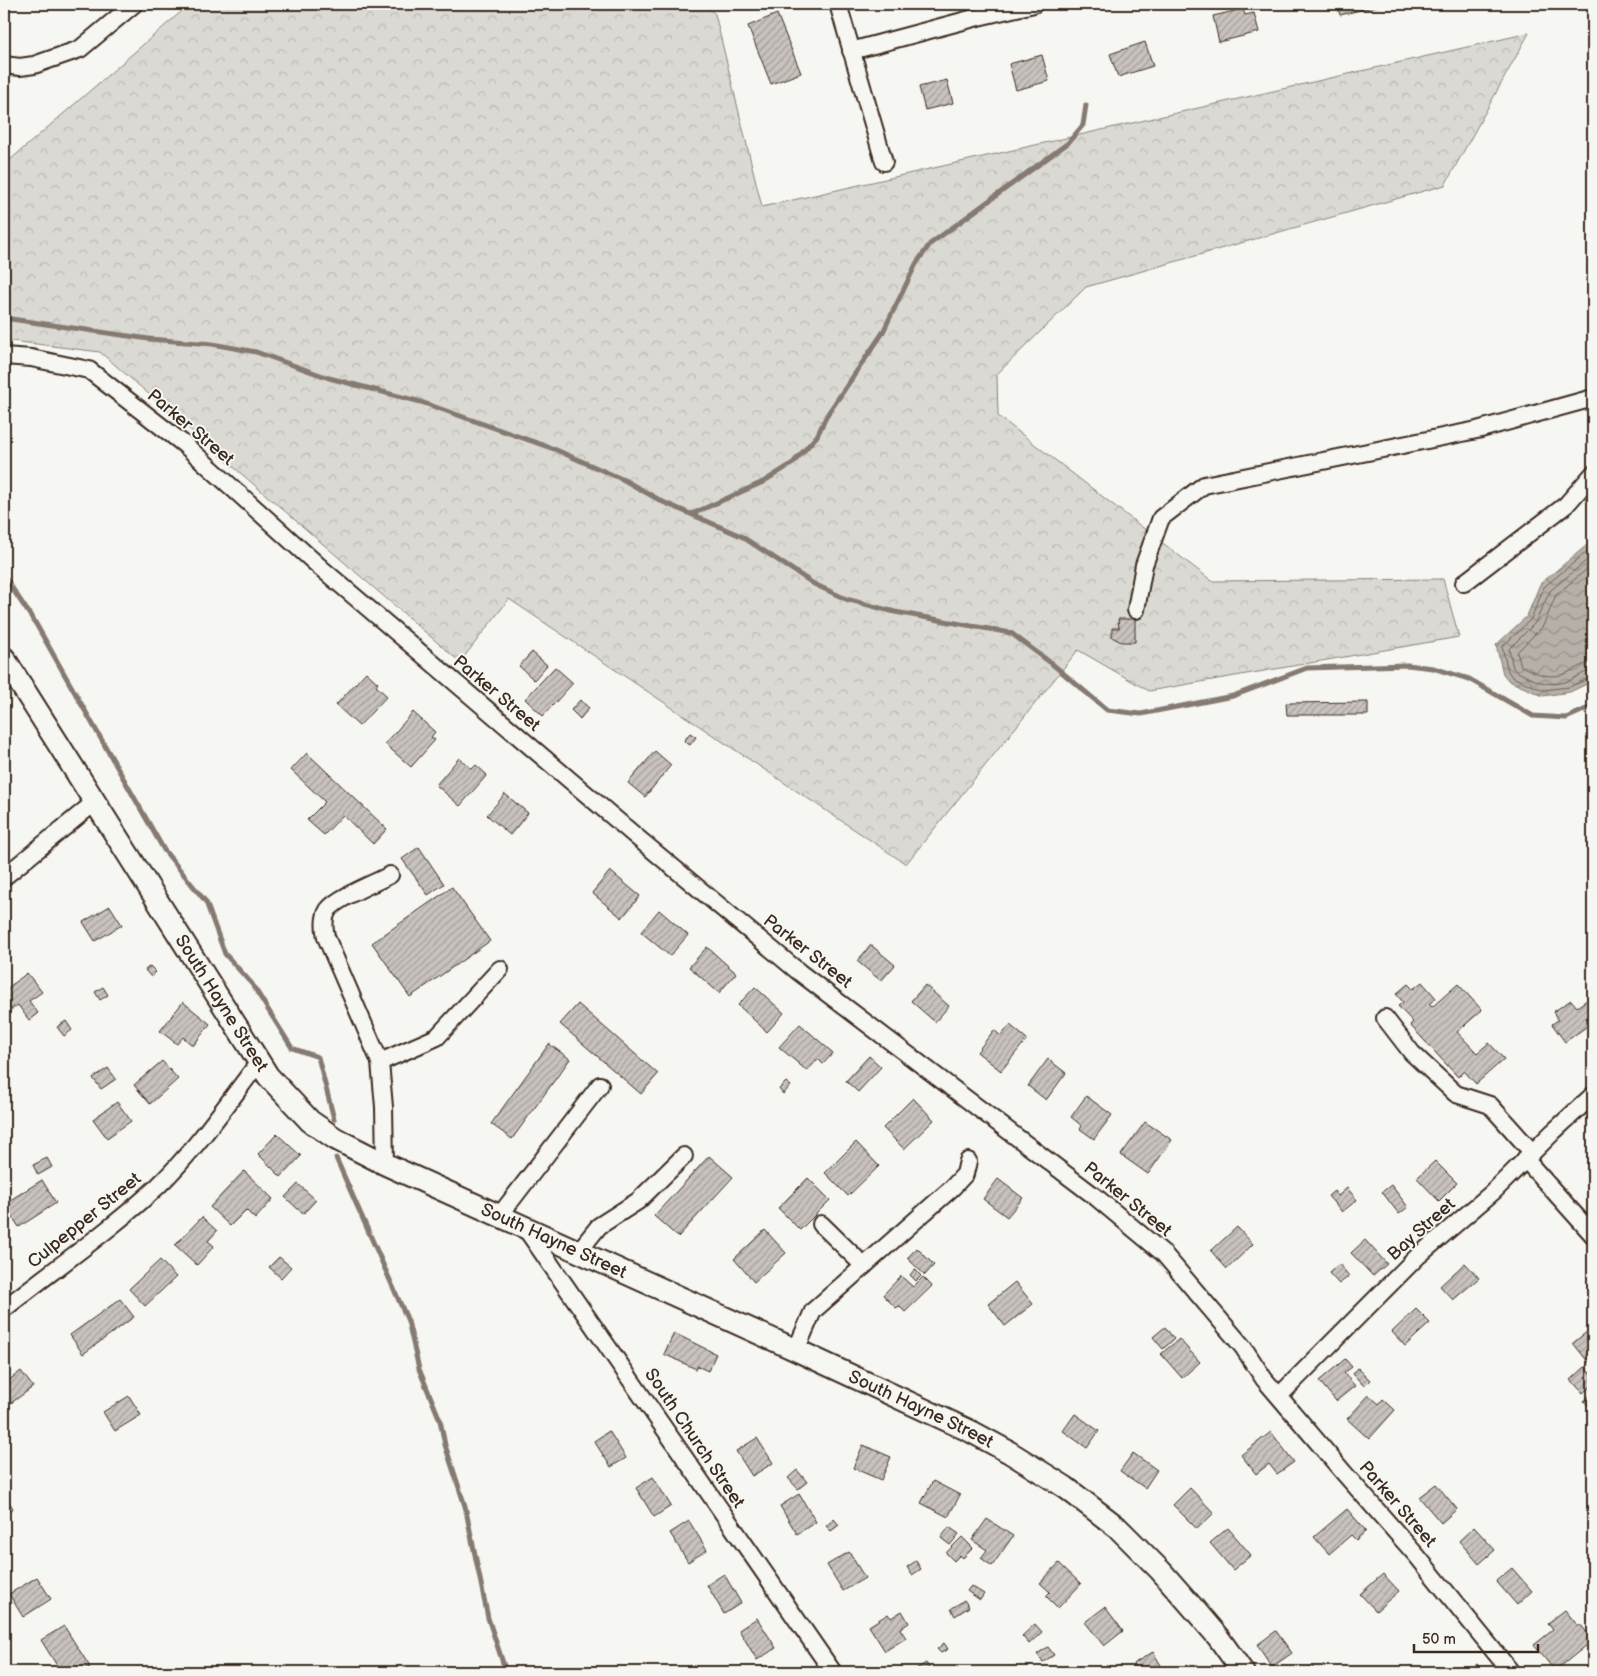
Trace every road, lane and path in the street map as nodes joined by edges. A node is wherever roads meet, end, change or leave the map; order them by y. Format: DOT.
graph roads {
  1 [pos="134,4"];
  2 [pos="838,4"];
  3 [pos="1034,4"];
  4 [pos="851,51"];
  5 [pos="4,65"];
  6 [pos="884,162"];
  7 [pos="4,356"];
  8 [pos="1593,398"];
  9 [pos="1593,474"];
  10 [pos="1464,583"];
  11 [pos="1136,610"];
  12 [pos="4,658"];
  13 [pos="95,802"];
  14 [pos="390,875"];
  15 [pos="4,877"];
  16 [pos="500,969"];
  17 [pos="1385,1018"];
  18 [pos="259,1062"];
  19 [pos="380,1062"];
  20 [pos="600,1085"];
  21 [pos="1593,1095"];
  22 [pos="684,1156"];
  23 [pos="1529,1156"];
  24 [pos="968,1161"];
  25 [pos="385,1164"];
  26 [pos="500,1215"];
  27 [pos="821,1224"];
  28 [pos="524,1226"];
  29 [pos="1593,1235"];
  30 [pos="579,1251"];
  31 [pos="864,1266"];
  32 [pos="4,1310"];
  33 [pos="796,1350"];
  34 [pos="1279,1396"];
  35 [pos="832,1672"];
  36 [pos="1243,1672"];
  37 [pos="1511,1672"];
  1 -- 5 [label="street"];
  2 -- 4 [label="street"];
  3 -- 4 [label="street"];
  4 -- 6 [label="street"];
  7 -- 34 [label="street, Parker Street"];
  8 -- 11 [label="street"];
  9 -- 10 [label="street"];
  12 -- 13 [label="main road, South Hayne Street"];
  13 -- 15 [label="street"];
  13 -- 18 [label="main road, South Hayne Street"];
  14 -- 19 [label="street"];
  16 -- 19 [label="street"];
  17 -- 23 [label="street"];
  18 -- 25 [label="main road, South Hayne Street"];
  18 -- 32 [label="street, Culpepper Street"];
  19 -- 25 [label="street"];
  20 -- 26 [label="street"];
  21 -- 23 [label="street, Bay Street"];
  22 -- 30 [label="street"];
  23 -- 29 [label="street"];
  23 -- 34 [label="street, Bay Street"];
  24 -- 31 [label="street"];
  25 -- 26 [label="main road, South Hayne Street"];
  26 -- 28 [label="main road, South Hayne Street"];
  27 -- 31 [label="street"];
  28 -- 30 [label="main road, South Hayne Street"];
  28 -- 35 [label="street, South Church Street"];
  30 -- 33 [label="main road, South Hayne Street"];
  31 -- 33 [label="street"];
  33 -- 36 [label="main road, South Hayne Street"];
  34 -- 37 [label="street, Parker Street"];
}
